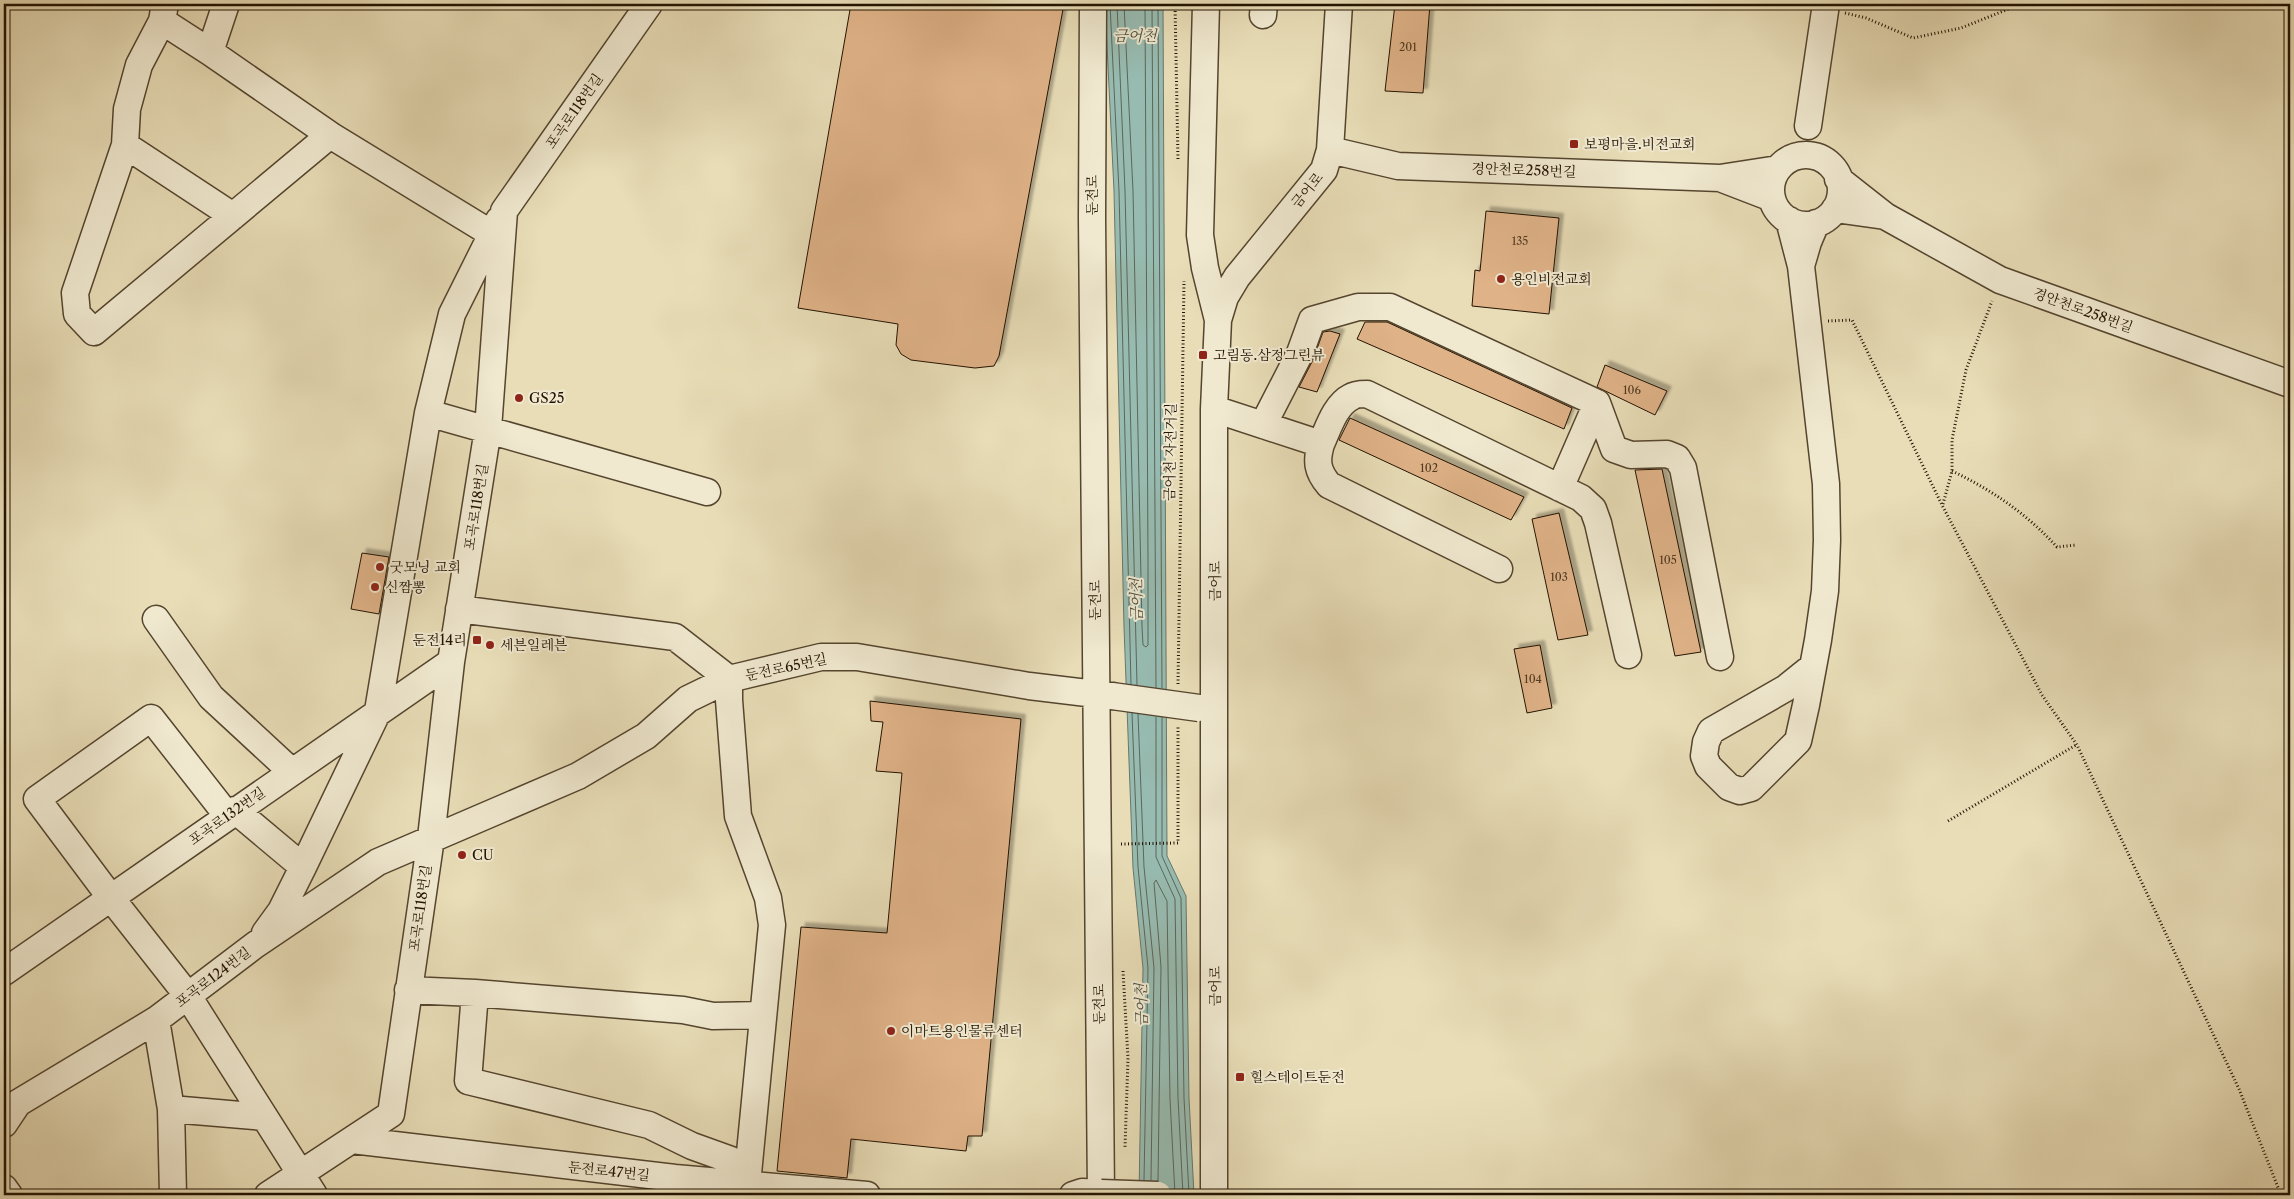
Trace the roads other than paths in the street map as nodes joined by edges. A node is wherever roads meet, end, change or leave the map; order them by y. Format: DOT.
graph roads {
  1 [pos="226,4"];
  2 [pos="648,4"];
  3 [pos="1093,4"];
  4 [pos="1206,4"];
  5 [pos="1339,4"];
  6 [pos="1825,8"];
  7 [pos="164,13"];
  8 [pos="210,52"];
  9 [pos="1808,126"];
  10 [pos="330,135"];
  11 [pos="125,145"];
  12 [pos="1330,150"];
  13 [pos="1818,158"];
  14 [pos="1784,164"];
  15 [pos="1720,178"];
  16 [pos="1838,179"];
  17 [pos="1772,198"];
  18 [pos="504,211"];
  19 [pos="233,216"];
  20 [pos="1826,216"];
  21 [pos="1885,216"];
  22 [pos="1789,220"];
  23 [pos="492,234"];
  24 [pos="1801,266"];
  25 [pos="1218,320"];
  26 [pos="2290,384"];
  27 [pos="1598,403"];
  28 [pos="1214,410"];
  29 [pos="428,413"];
  30 [pos="1263,425"];
  31 [pos="488,429"];
  32 [pos="1321,444"];
  33 [pos="1560,488"];
  34 [pos="707,492"];
  35 [pos="1499,569"];
  36 [pos="460,609"];
  37 [pos="156,619"];
  38 [pos="1628,655"];
  39 [pos="1720,657"];
  40 [pos="451,662"];
  41 [pos="1812,667"];
  42 [pos="730,679"];
  43 [pos="1104,695"];
  44 [pos="1198,704"];
  45 [pos="378,711"];
  46 [pos="291,771"];
  47 [pos="231,812"];
  48 [pos="431,838"];
  49 [pos="304,867"];
  50 [pos="110,898"];
  51 [pos="255,945"];
  52 [pos="4,972"];
  53 [pos="408,990"];
  54 [pos="475,993"];
  55 [pos="188,996"];
  56 [pos="763,1016"];
  57 [pos="156,1020"];
  58 [pos="171,1109"];
  59 [pos="264,1117"];
  60 [pos="4,1124"];
  61 [pos="352,1140"];
  62 [pos="300,1174"];
  63 [pos="747,1184"];
  64 [pos="674,1187"];
  65 [pos="4,1188"];
  66 [pos="1101,1194"];
  67 [pos="9,1195"];
  68 [pos="173,1195"];
  69 [pos="268,1195"];
  70 [pos="314,1195"];
  71 [pos="867,1195"];
  72 [pos="1073,1195"];
  73 [pos="1158,1195"];
  74 [pos="1214,1195"];
  1 -- 8 [label="street"];
  2 -- 18 [label="street, 포곡로118번길"];
  3 -- 43 [label="street, 둔전로"];
  4 -- 25 [label="street"];
  5 -- 12 [label="street, 금어로"];
  6 -- 9 [label="street"];
  7 -- 8 [label="street"];
  7 -- 11 [label="street"];
  8 -- 10 [label="street"];
  9 -- 13 [label="street"];
  9 -- 14 [label="street"];
  10 -- 19 [label="street"];
  10 -- 23 [label="street"];
  11 -- 19 [label="street"];
  11 -- 19 [label="street"];
  12 -- 15 [label="street, 경안천로258번길"];
  12 -- 25 [label="street, 금어로"];
  13 -- 14 [label="street"];
  13 -- 16 [label="street"];
  14 -- 15 [label="street"];
  14 -- 17 [label="street"];
  15 -- 17 [label="street"];
  16 -- 20 [label="street"];
  16 -- 21 [label="street"];
  17 -- 22 [label="street"];
  18 -- 23 [label="street"];
  18 -- 31 [label="street, 포곡로118번길"];
  20 -- 21 [label="street"];
  20 -- 22 [label="street"];
  20 -- 24 [label="street"];
  21 -- 26 [label="street, 경안천로258번길"];
  22 -- 24 [label="street"];
  23 -- 29 [label="street"];
  24 -- 41 [label="street"];
  25 -- 28 [label="street, 금어로"];
  27 -- 30 [label="street"];
  27 -- 33 [label="street"];
  27 -- 39 [label="street"];
  28 -- 30 [label="street"];
  28 -- 44 [label="street, 금어로"];
  29 -- 31 [label="street"];
  29 -- 45 [label="street"];
  30 -- 32 [label="street"];
  31 -- 34 [label="street"];
  31 -- 36 [label="street, 포곡로118번길"];
  32 -- 33 [label="street"];
  32 -- 35 [label="street"];
  33 -- 38 [label="street"];
  36 -- 40 [label="street, 포곡로118번길"];
  36 -- 42 [label="street, 둔전로65번길"];
  37 -- 46 [label="street"];
  40 -- 45 [label="street, 포곡로132번길"];
  40 -- 48 [label="street, 포곡로118번길"];
  41 -- 41 [label="street"];
  42 -- 43 [label="street, 둔전로65번길"];
  42 -- 48 [label="street, 포곡로124번길"];
  42 -- 56 [label="street"];
  43 -- 44 [label="street, 둔전로65번길, bridge"];
  43 -- 66 [label="street, 둔전로"];
  44 -- 74 [label="street, 금어로"];
  45 -- 46 [label="street, 포곡로132번길"];
  45 -- 49 [label="street"];
  46 -- 47 [label="street, 포곡로132번길"];
  47 -- 49 [label="street"];
  47 -- 50 [label="street, 포곡로132번길"];
  47 -- 50 [label="street"];
  48 -- 51 [label="street, 포곡로124번길"];
  48 -- 53 [label="street, 포곡로118번길"];
  49 -- 51 [label="street"];
  50 -- 52 [label="street, 포곡로132번길"];
  50 -- 55 [label="street"];
  51 -- 55 [label="street, 포곡로124번길"];
  53 -- 54 [label="street"];
  53 -- 61 [label="street, 포곡로118번길"];
  54 -- 56 [label="street"];
  54 -- 63 [label="street"];
  55 -- 57 [label="street, 포곡로124번길"];
  55 -- 59 [label="street"];
  56 -- 63 [label="street"];
  57 -- 58 [label="street"];
  57 -- 60 [label="street, 포곡로124번길"];
  58 -- 59 [label="street"];
  58 -- 68 [label="street"];
  59 -- 62 [label="street"];
  61 -- 62 [label="street, 포곡로118번길"];
  61 -- 64 [label="street, 둔전로47번길"];
  62 -- 69 [label="street, 포곡로118번길"];
  62 -- 70 [label="street"];
  63 -- 64 [label="street, 둔전로47번길"];
  63 -- 71 [label="street, 둔전로47번길"];
  65 -- 67 [label="street"];
  66 -- 72 [label="street"];
  66 -- 73 [label="street, bridge"];
}
